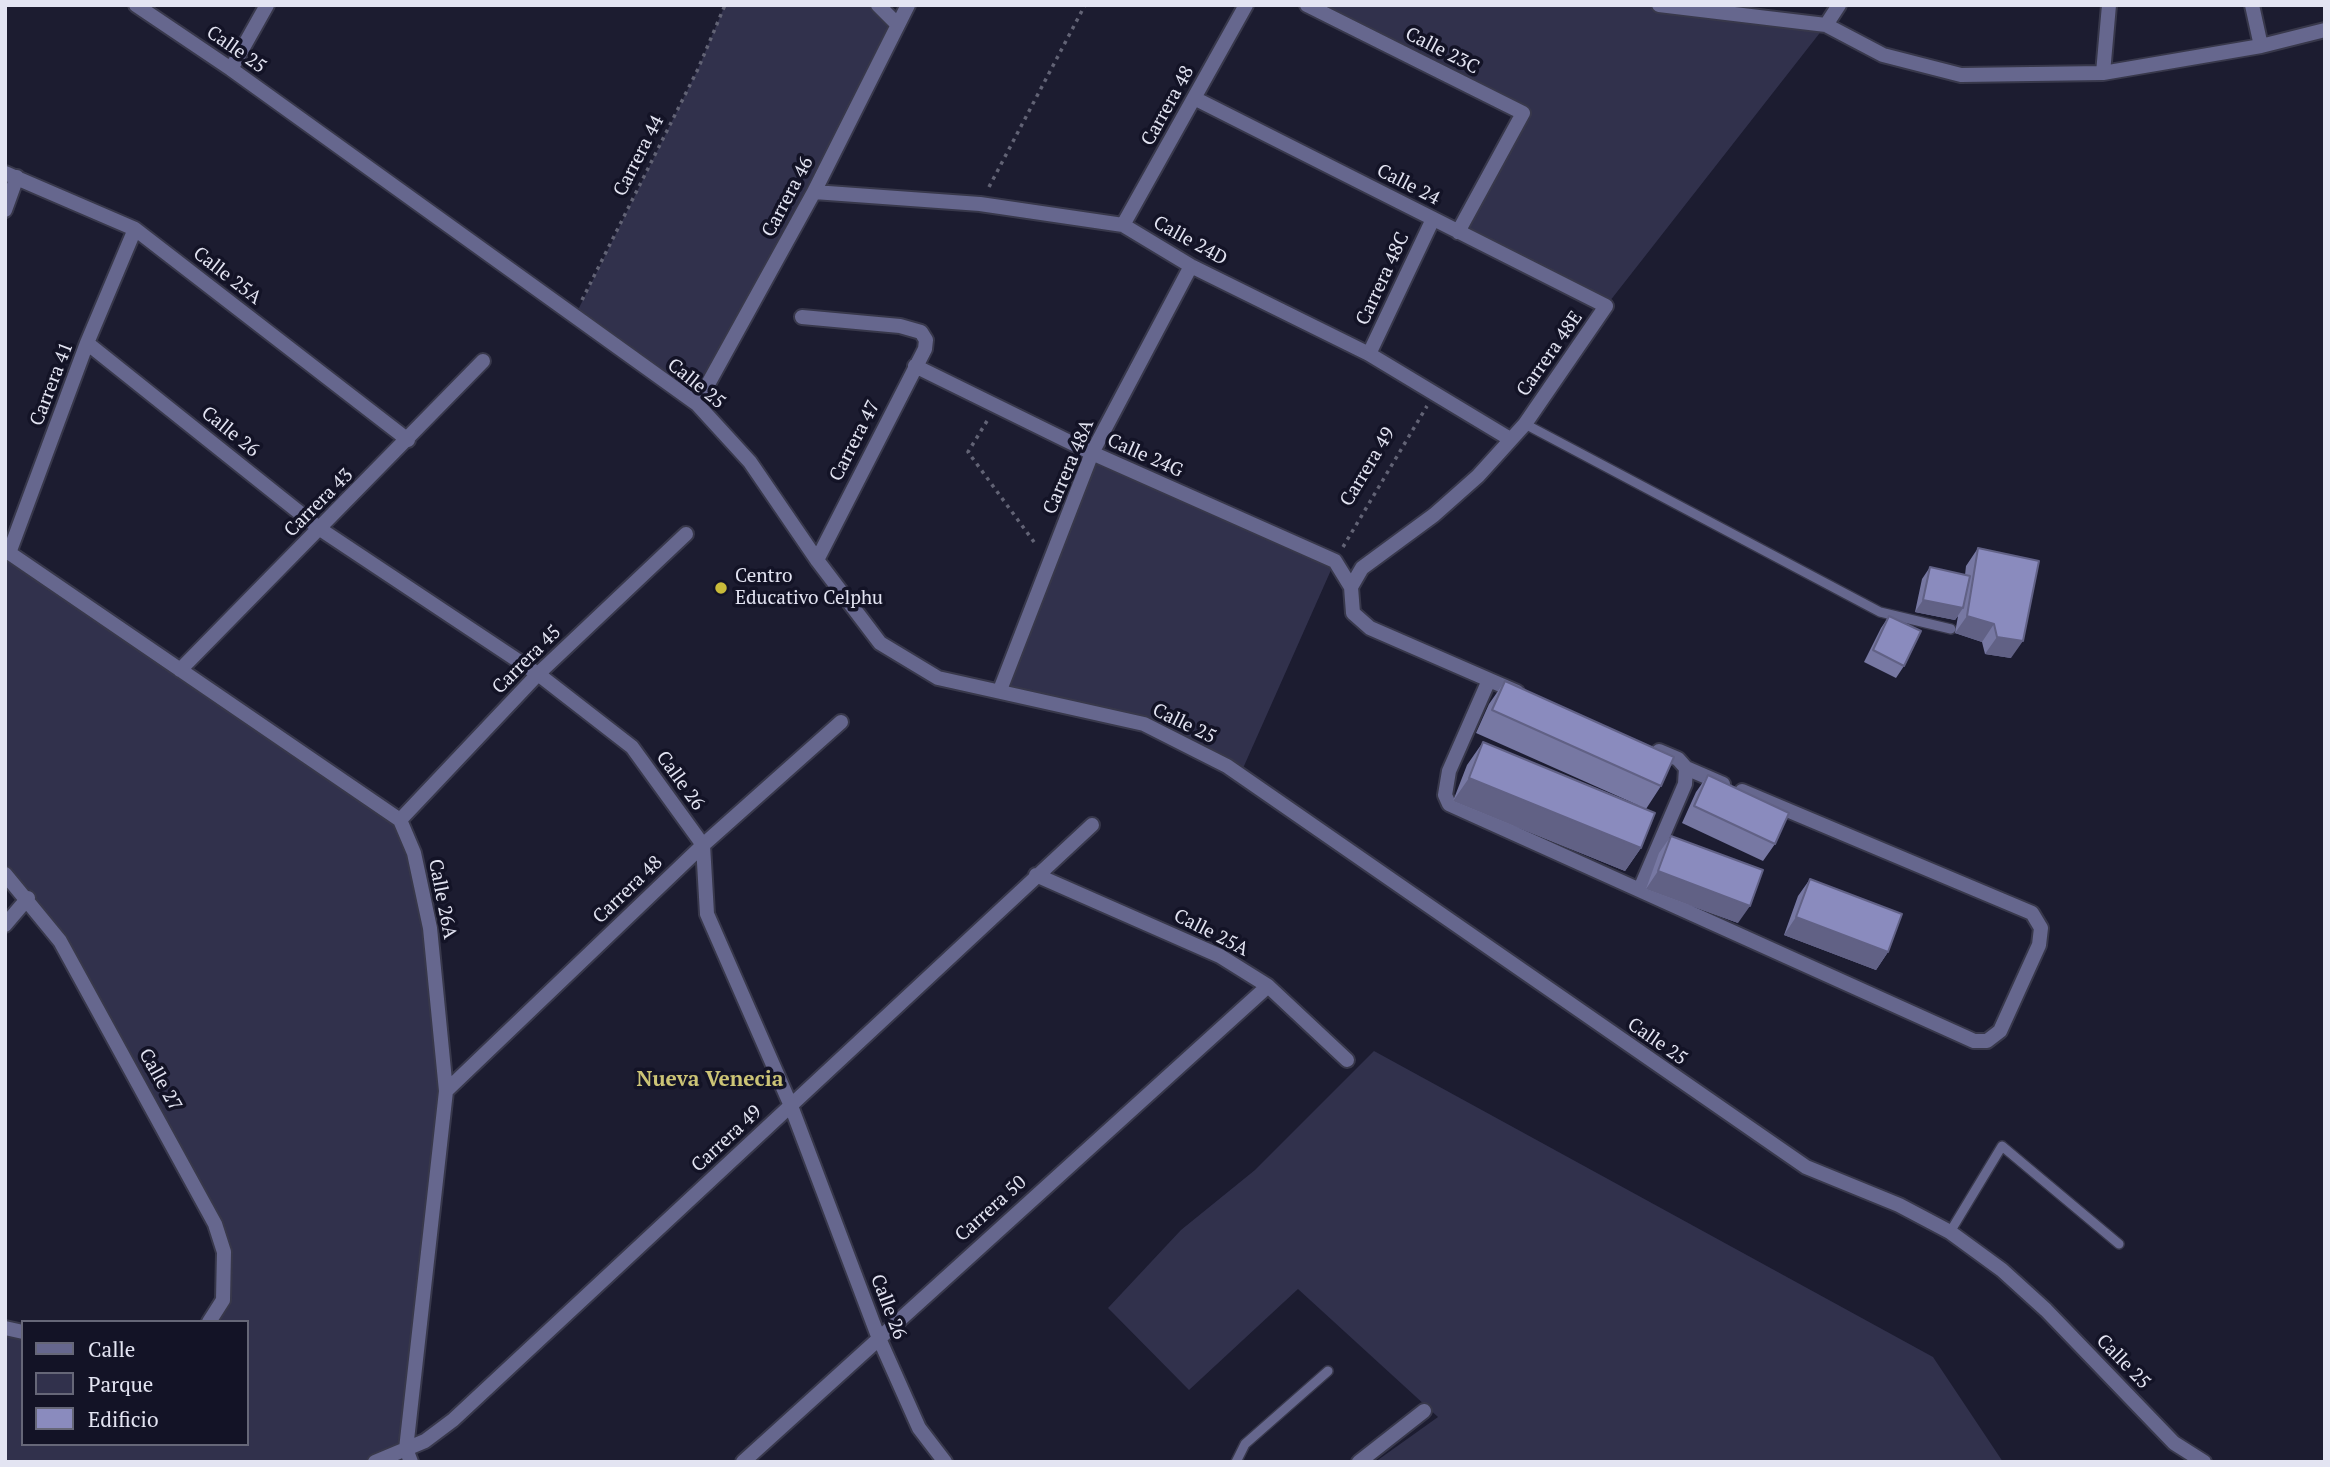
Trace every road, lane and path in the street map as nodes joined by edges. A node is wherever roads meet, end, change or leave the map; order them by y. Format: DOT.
graph roads {
  1 [pos="136,5"];
  2 [pos="267,5"];
  3 [pos="725,5"];
  4 [pos="878,5"];
  5 [pos="908,5"];
  6 [pos="1085,5"];
  7 [pos="1246,5"];
  8 [pos="1307,5"];
  9 [pos="1659,5"];
  10 [pos="1839,5"];
  11 [pos="2109,5"];
  12 [pos="2252,5"];
  13 [pos="897,24"];
  14 [pos="1826,25"];
  15 [pos="2325,30"];
  16 [pos="2261,46"];
  17 [pos="232,69"];
  18 [pos="2103,73"];
  19 [pos="1194,98"];
  20 [pos="11,175"];
  21 [pos="814,192"];
  22 [pos="980,204"];
  23 [pos="5,210"];
  24 [pos="1433,219"];
  25 [pos="1123,225"];
  26 [pos="135,229"];
  27 [pos="1458,232"];
  28 [pos="1191,266"];
  29 [pos="1606,306"];
  30 [pos="802,317"];
  31 [pos="574,318"];
  32 [pos="88,343"];
  33 [pos="1369,354"];
  34 [pos="484,361"];
  35 [pos="915,366"];
  36 [pos="1435,392"];
  37 [pos="697,404"];
  38 [pos="996,407"];
  39 [pos="1525,424"];
  40 [pos="1510,439"];
  41 [pos="408,440"];
  42 [pos="1092,453"];
  43 [pos="320,529"];
  44 [pos="686,534"];
  45 [pos="7,552"];
  46 [pos="817,560"];
  47 [pos="1335,561"];
  48 [pos="1051,565"];
  49 [pos="1351,587"];
  50 [pos="1951,629"];
  51 [pos="180,670"];
  52 [pos="538,674"];
  53 [pos="1489,680"];
  54 [pos="1000,690"];
  55 [pos="1527,696"];
  56 [pos="841,722"];
  57 [pos="1641,743"];
  58 [pos="1686,768"];
  59 [pos="401,820"];
  60 [pos="1092,825"];
  61 [pos="703,845"];
  62 [pos="5,874"];
  63 [pos="1036,875"];
  64 [pos="1640,889"];
  65 [pos="28,898"];
  66 [pos="5,925"];
  67 [pos="1268,986"];
  68 [pos="1347,1060"];
  69 [pos="446,1091"];
  70 [pos="791,1106"];
  71 [pos="1951,1232"];
  72 [pos="2119,1244"];
  73 [pos="210,1320"];
  74 [pos="878,1336"];
  75 [pos="1328,1371"];
  76 [pos="1424,1411"];
  77 [pos="409,1455"];
  78 [pos="375,1462"];
  79 [pos="743,1462"];
  80 [pos="945,1462"];
  81 [pos="1236,1462"];
  82 [pos="1359,1462"];
  83 [pos="2204,1462"];
  1 -- 17 [label="street, Calle 25"];
  2 -- 17 [label="street"];
  3 -- 31 [label="path, Carrera 44"];
  4 -- 13 [label="street"];
  5 -- 13 [label="street, Carrera 46"];
  6 -- 22 [label="path"];
  7 -- 19 [label="street, Carrera 48"];
  8 -- 27 [label="street, Calle 23C"];
  9 -- 14 [label="street"];
  10 -- 14 [label="street"];
  11 -- 18 [label="street"];
  12 -- 16 [label="street"];
  13 -- 21 [label="street, Carrera 46"];
  14 -- 18 [label="street"];
  15 -- 16 [label="street"];
  16 -- 18 [label="street"];
  17 -- 31 [label="street, Calle 25"];
  19 -- 24 [label="street, Calle 24"];
  19 -- 25 [label="street, Carrera 48"];
  20 -- 23 [label="street"];
  20 -- 26 [label="street, Calle 25A"];
  21 -- 22 [label="street, Calle 24D"];
  21 -- 37 [label="street, Carrera 46"];
  22 -- 25 [label="street, Calle 24D"];
  24 -- 27 [label="street, Calle 24"];
  24 -- 33 [label="street, Carrera 48C"];
  25 -- 28 [label="street, Calle 24D"];
  26 -- 32 [label="street, Carrera 41"];
  26 -- 41 [label="street, Calle 25A"];
  27 -- 29 [label="street, Calle 24"];
  28 -- 33 [label="street, Calle 24D"];
  28 -- 42 [label="street, Carrera 48A"];
  29 -- 39 [label="street, Carrera 48E"];
  30 -- 35 [label="street, Carrera 47"];
  31 -- 37 [label="street, Calle 25"];
  32 -- 43 [label="street, Calle 26"];
  32 -- 45 [label="street, Carrera 41"];
  33 -- 36 [label="street, Calle 24D"];
  34 -- 41 [label="street, Carrera 43"];
  35 -- 38 [label="street, Calle 24G"];
  35 -- 46 [label="street, Carrera 47"];
  36 -- 40 [label="street, Calle 24D"];
  36 -- 47 [label="path, Carrera 49"];
  37 -- 46 [label="street, Calle 25"];
  38 -- 42 [label="street, Calle 24G"];
  38 -- 48 [label="path"];
  39 -- 40 [label="street, Carrera 48E"];
  39 -- 50 [label="lane"];
  40 -- 49 [label="street, Carrera 48E"];
  41 -- 43 [label="street, Carrera 43"];
  42 -- 47 [label="street, Calle 24G"];
  42 -- 48 [label="street, Carrera 48A"];
  43 -- 51 [label="street, Carrera 43"];
  43 -- 52 [label="street, Calle 26"];
  44 -- 52 [label="street, Carrera 45"];
  45 -- 51 [label="street"];
  46 -- 54 [label="street, Calle 25"];
  47 -- 49 [label="street"];
  48 -- 54 [label="street, Carrera 48A"];
  49 -- 53 [label="street"];
  51 -- 59 [label="street"];
  52 -- 59 [label="street, Carrera 45"];
  52 -- 61 [label="street, Calle 26"];
  53 -- 55 [label="street"];
  53 -- 64 [label="street"];
  54 -- 71 [label="street, Calle 25"];
  56 -- 61 [label="street, Carrera 48"];
  57 -- 58 [label="street"];
  58 -- 64 [label="street"];
  58 -- 64 [label="street"];
  59 -- 69 [label="street, Calle 26A"];
  60 -- 63 [label="street, Carrera 49"];
  61 -- 69 [label="street, Carrera 48"];
  61 -- 70 [label="street, Calle 26"];
  62 -- 65 [label="street, Calle 27"];
  63 -- 67 [label="street, Calle 25A"];
  63 -- 70 [label="street, Carrera 49"];
  65 -- 66 [label="street"];
  65 -- 73 [label="street, Calle 27"];
  67 -- 68 [label="street, Calle 25A"];
  67 -- 74 [label="street, Carrera 50"];
  69 -- 77 [label="street, Calle 26A"];
  70 -- 74 [label="street, Calle 26"];
  70 -- 77 [label="street, Carrera 49"];
  71 -- 72 [label="lane"];
  71 -- 83 [label="street, Calle 25"];
  74 -- 79 [label="street, Carrera 50"];
  74 -- 80 [label="street, Calle 26"];
  75 -- 81 [label="lane"];
  76 -- 82 [label="street"];
  77 -- 78 [label="street, Carrera 49"];
}
